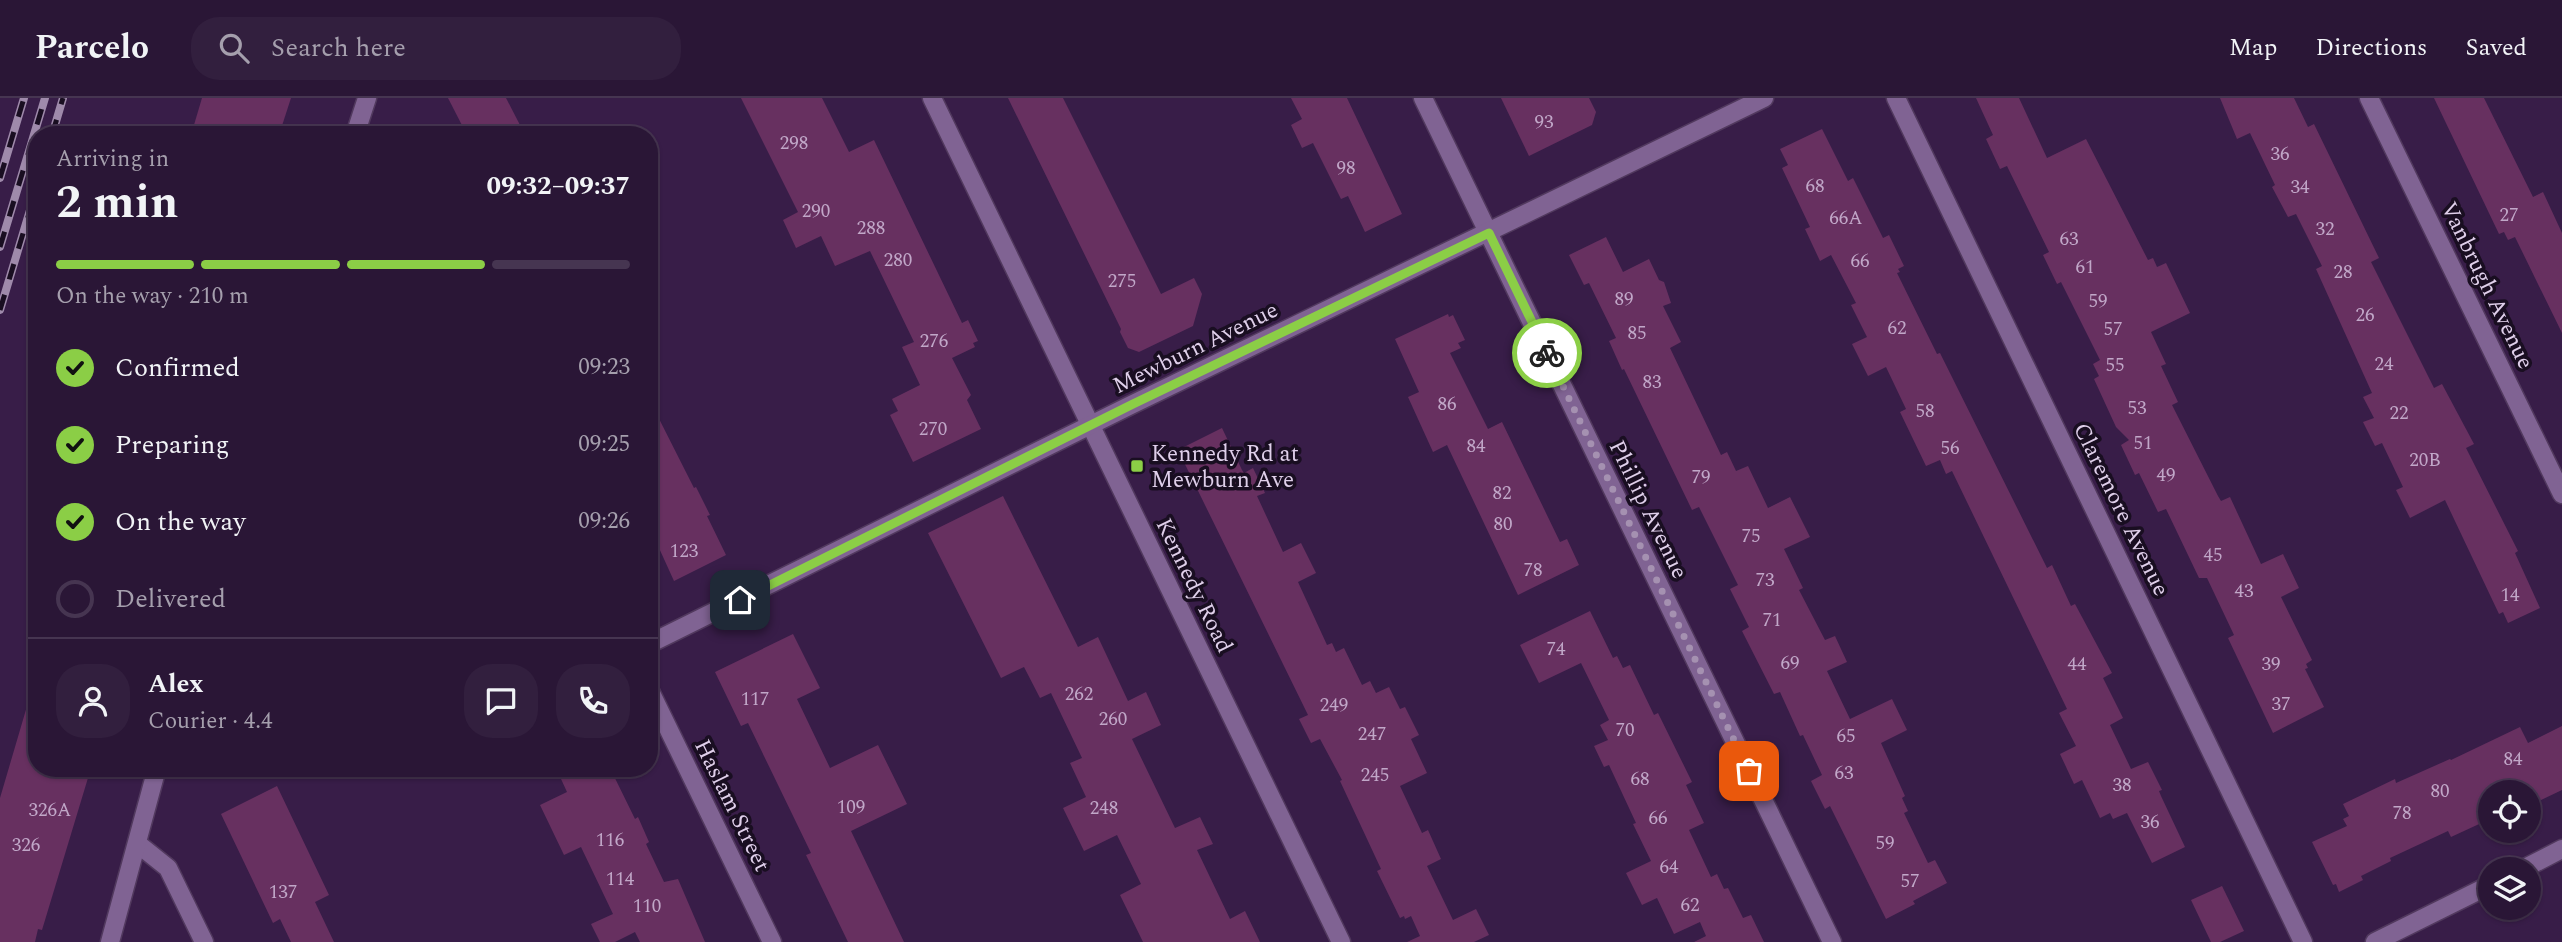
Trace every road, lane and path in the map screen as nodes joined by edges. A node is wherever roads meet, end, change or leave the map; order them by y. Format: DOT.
graph roads {
  1 [pos="367,98"];
  2 [pos="932,98"];
  3 [pos="1423,98"];
  4 [pos="1764,98"];
  5 [pos="1896,98"];
  6 [pos="2369,98"];
  7 [pos="358,126"];
  8 [pos="1489,233"];
  9 [pos="1090,426"];
  10 [pos="2562,494"];
  11 [pos="658,641"];
  12 [pos="658,707"];
  13 [pos="155,777"];
  14 [pos="138,844"];
  15 [pos="2562,849"];
  16 [pos="2541,860"];
  17 [pos="2478,891"];
  18 [pos="110,942"];
  19 [pos="204,942"];
  20 [pos="772,942"];
  21 [pos="1341,942"];
  22 [pos="1832,942"];
  23 [pos="2303,942"];
  24 [pos="2375,942"];
  1 -- 7 [label="street"];
  2 -- 9 [label="street, Kennedy Road"];
  3 -- 8 [label="street, Phillip Avenue"];
  4 -- 8 [label="street, Mewburn Avenue"];
  5 -- 23 [label="street, Claremore Avenue"];
  6 -- 10 [label="street, Vanbrugh Avenue"];
  8 -- 9 [label="street, Mewburn Avenue"];
  8 -- 22 [label="street, Phillip Avenue"];
  9 -- 11 [label="street, Mewburn Avenue"];
  9 -- 21 [label="street, Kennedy Road"];
  12 -- 20 [label="street, Haslam Street"];
  13 -- 14 [label="street"];
  14 -- 18 [label="street"];
  14 -- 19 [label="street"];
  15 -- 16 [label="street"];
  17 -- 24 [label="street"];
}
